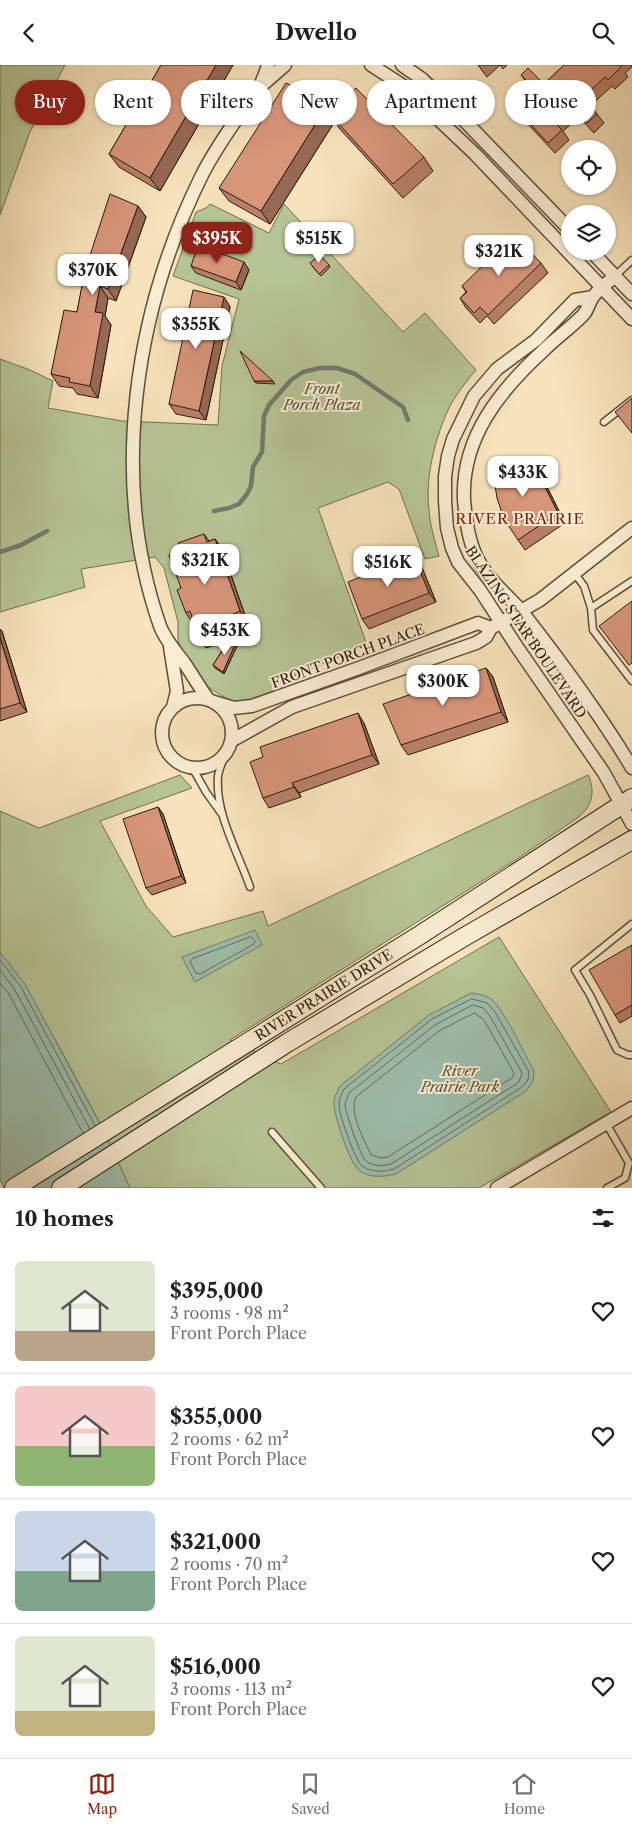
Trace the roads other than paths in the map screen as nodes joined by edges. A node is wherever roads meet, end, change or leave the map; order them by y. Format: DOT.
graph roads {
  1 [pos="268,65"];
  2 [pos="285,65"];
  3 [pos="371,65"];
  4 [pos="406,66"];
  5 [pos="262,80"];
  6 [pos="267,80"];
  7 [pos="233,125"];
  8 [pos="561,221"];
  9 [pos="600,260"];
  10 [pos="632,260"];
  11 [pos="615,276"];
  12 [pos="602,287"];
  13 [pos="632,294"];
  14 [pos="592,297"];
  15 [pos="632,319"];
  16 [pos="632,400"];
  17 [pos="604,422"];
  18 [pos="632,527"];
  19 [pos="575,574"];
  20 [pos="632,581"];
  21 [pos="591,608"];
  22 [pos="522,611"];
  23 [pos="496,625"];
  24 [pos="169,642"];
  25 [pos="632,681"];
  26 [pos="211,701"];
  27 [pos="173,707"];
  28 [pos="231,741"];
  29 [pos="225,754"];
  30 [pos="192,767"];
  31 [pos="632,768"];
  32 [pos="627,802"];
  33 [pos="224,817"];
  34 [pos="632,824"];
  35 [pos="632,840"];
  36 [pos="250,887"];
  37 [pos="632,924"];
  38 [pos="632,1055"];
  39 [pos="632,1108"];
  40 [pos="606,1123"];
  41 [pos="272,1132"];
  42 [pos="14,1188"];
  43 [pos="61,1188"];
  44 [pos="321,1188"];
  45 [pos="497,1188"];
  46 [pos="607,1188"];
  1 -- 5 [label="street"];
  2 -- 6 [label="street"];
  3 -- 12 [label="street"];
  4 -- 8 [label="street"];
  7 -- 24 [label="street"];
  9 -- 11 [label="street"];
  10 -- 11 [label="lane"];
  11 -- 12 [label="street, BLAZING STAR BOULEVARD"];
  11 -- 13 [label="street"];
  12 -- 14 [label="street, BLAZING STAR BOULEVARD"];
  12 -- 15 [label="street"];
  14 -- 22 [label="street, BLAZING STAR BOULEVARD"];
  14 -- 23 [label="street, BLAZING STAR BOULEVARD"];
  16 -- 17 [label="lane"];
  18 -- 19 [label="street, FRONT PORCH PLACE"];
  19 -- 21 [label="lane"];
  19 -- 22 [label="street, FRONT PORCH PLACE"];
  20 -- 21 [label="lane"];
  21 -- 25 [label="lane"];
  22 -- 23 [label="street, FRONT PORCH PLACE"];
  22 -- 31 [label="street, BLAZING STAR BOULEVARD"];
  23 -- 26 [label="street, FRONT PORCH PLACE"];
  23 -- 28 [label="street, FRONT PORCH PLACE"];
  23 -- 32 [label="street, BLAZING STAR BOULEVARD"];
  24 -- 26 [label="street"];
  24 -- 27 [label="street"];
  26 -- 27 [label="street, FRONT PORCH PLACE"];
  26 -- 28 [label="street"];
  27 -- 30 [label="street"];
  28 -- 29 [label="street"];
  29 -- 30 [label="street"];
  29 -- 33 [label="lane"];
  30 -- 33 [label="lane"];
  32 -- 34 [label="street, BLAZING STAR BOULEVARD"];
  32 -- 42 [label="main road, RIVER PRAIRIE DRIVE"];
  33 -- 36 [label="lane"];
  35 -- 43 [label="main road, RIVER PRAIRIE DRIVE"];
  37 -- 38 [label="lane"];
  39 -- 40 [label="street"];
  40 -- 45 [label="street"];
  40 -- 46 [label="lane"];
  41 -- 44 [label="lane"];
}
